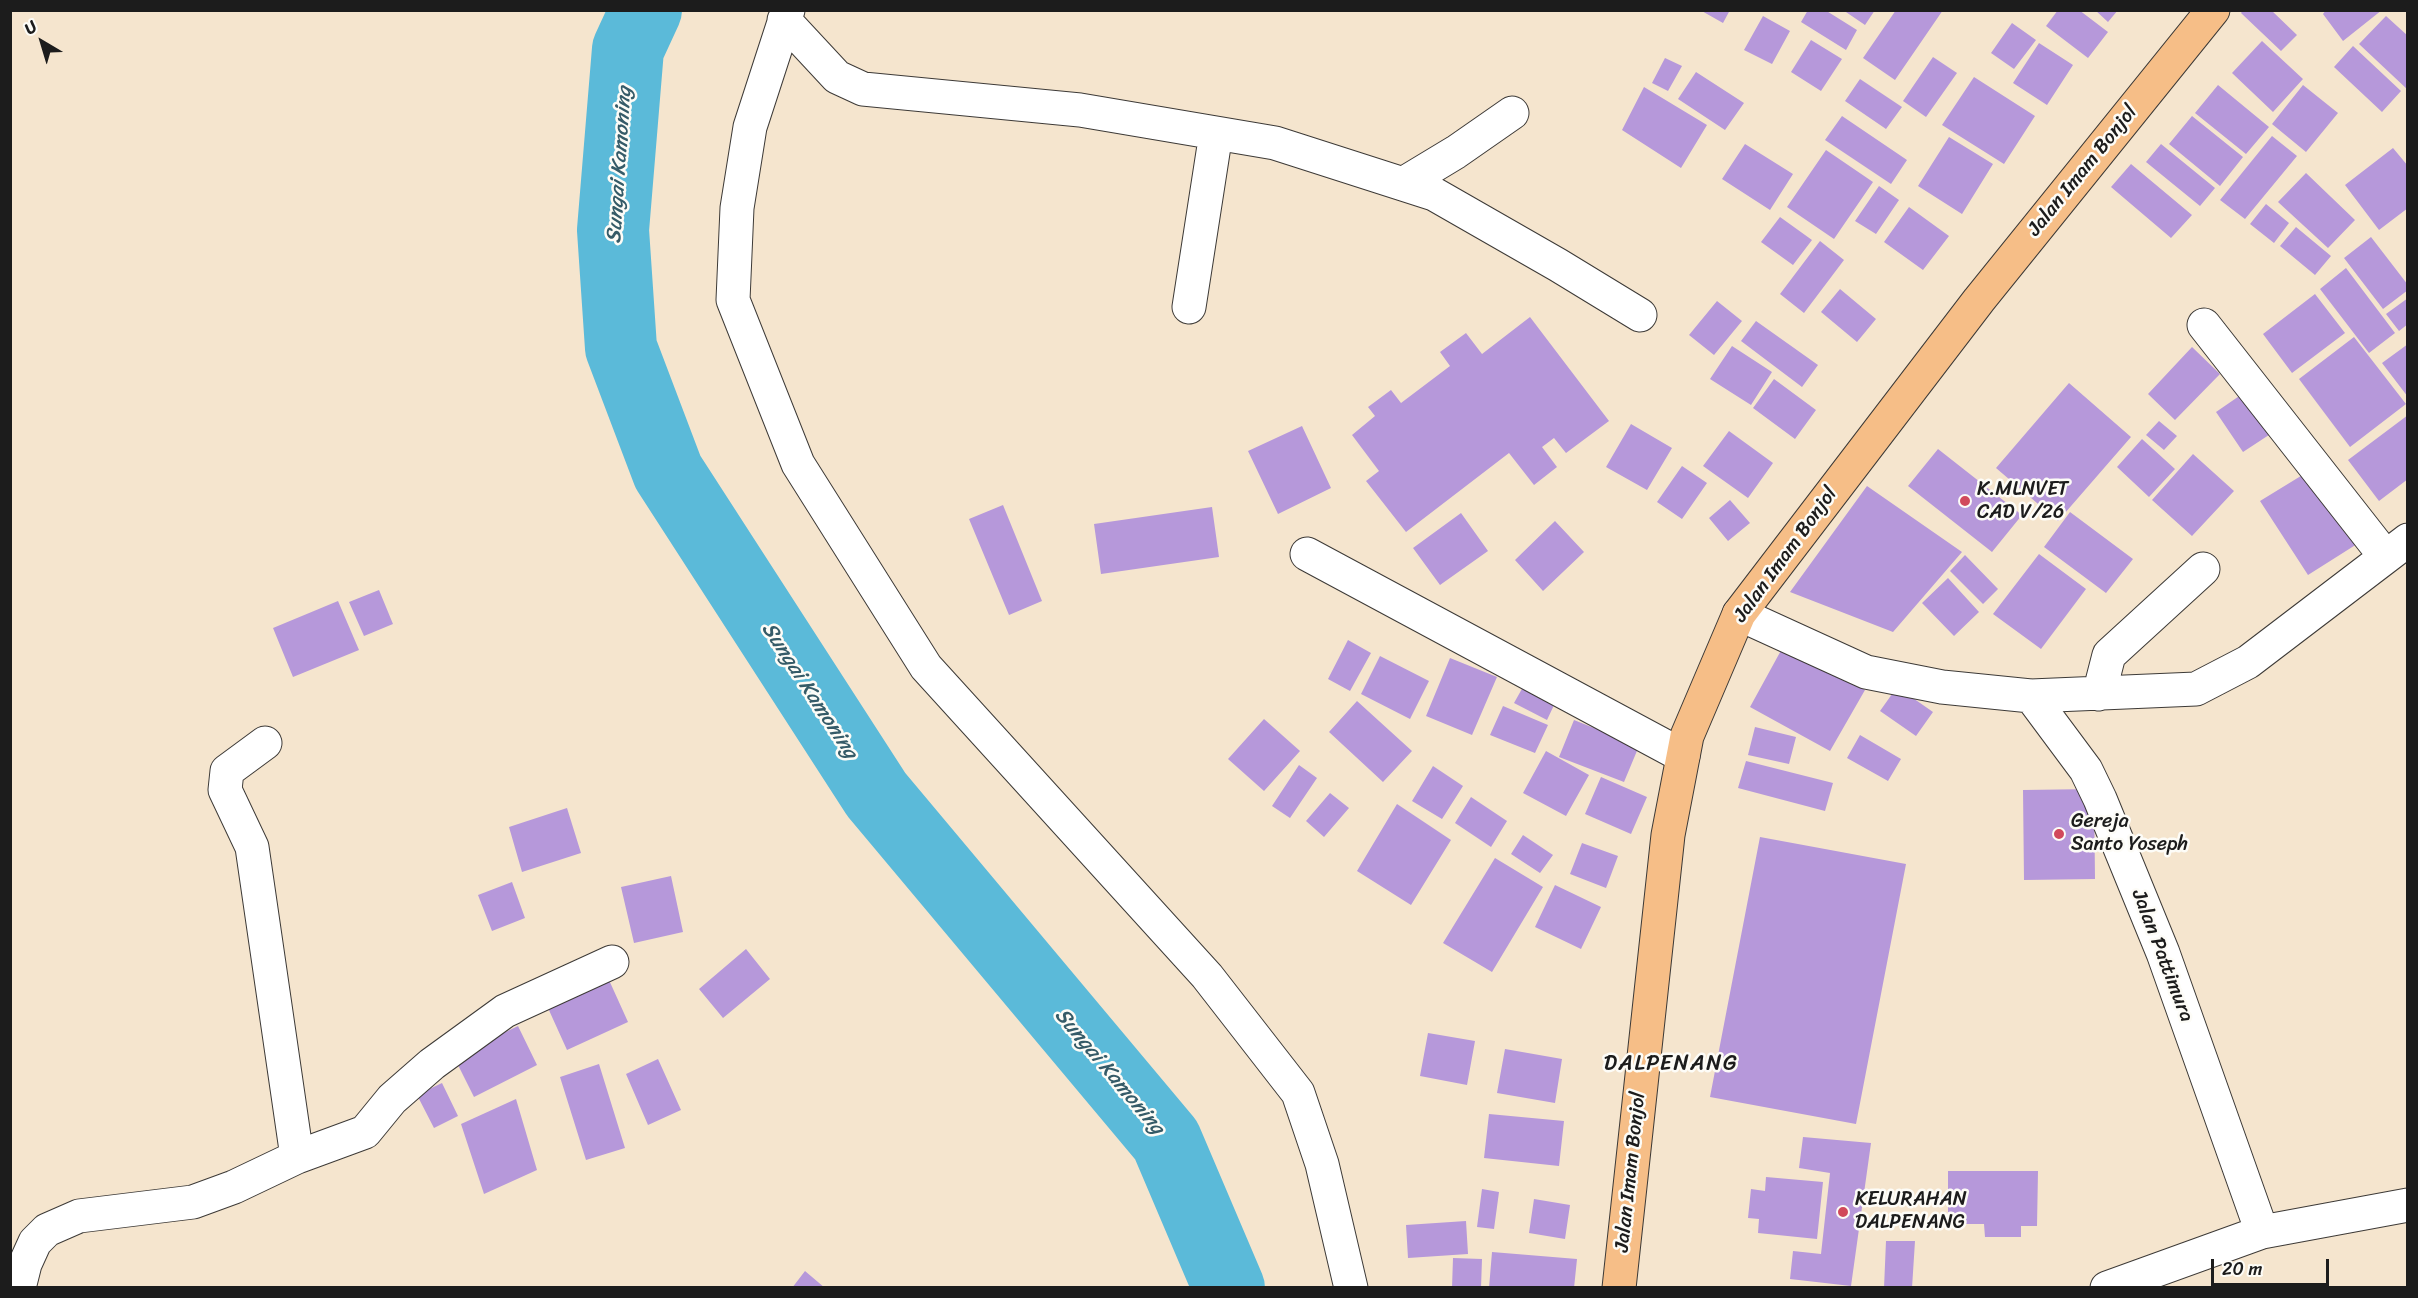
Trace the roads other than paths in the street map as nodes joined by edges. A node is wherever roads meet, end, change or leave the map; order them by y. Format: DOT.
graph roads {
  1 [pos="2213,10"];
  2 [pos="786,15"];
  3 [pos="1512,113"];
  4 [pos="1216,133"];
  5 [pos="1403,184"];
  6 [pos="1189,307"];
  7 [pos="1640,315"];
  8 [pos="2204,325"];
  9 [pos="2396,548"];
  10 [pos="1307,554"];
  11 [pos="2203,569"];
  12 [pos="1739,614"];
  13 [pos="2099,694"];
  14 [pos="2031,696"];
  15 [pos="265,743"];
  16 [pos="1683,756"];
  17 [pos="612,962"];
  18 [pos="297,1157"];
  19 [pos="2408,1205"];
  20 [pos="2262,1232"];
  21 [pos="18,1287"];
  22 [pos="1351,1287"];
  23 [pos="1619,1287"];
  24 [pos="2107,1287"];
  1 -- 12 [label="main road, Jalan Imam Bonjol"];
  2 -- 4 [label="street"];
  2 -- 22 [label="street"];
  3 -- 5 [label="street"];
  4 -- 5 [label="street"];
  4 -- 6 [label="street"];
  5 -- 7 [label="street"];
  8 -- 9 [label="street"];
  9 -- 13 [label="street"];
  10 -- 16 [label="street"];
  11 -- 13 [label="street"];
  12 -- 14 [label="street"];
  12 -- 16 [label="main road, Jalan Imam Bonjol"];
  13 -- 14 [label="street"];
  14 -- 20 [label="street, Jalan Pattimura"];
  15 -- 18 [label="street"];
  16 -- 23 [label="main road, Jalan Imam Bonjol"];
  17 -- 18 [label="street"];
  18 -- 21 [label="street"];
  19 -- 20 [label="street"];
  20 -- 24 [label="street"];
}
